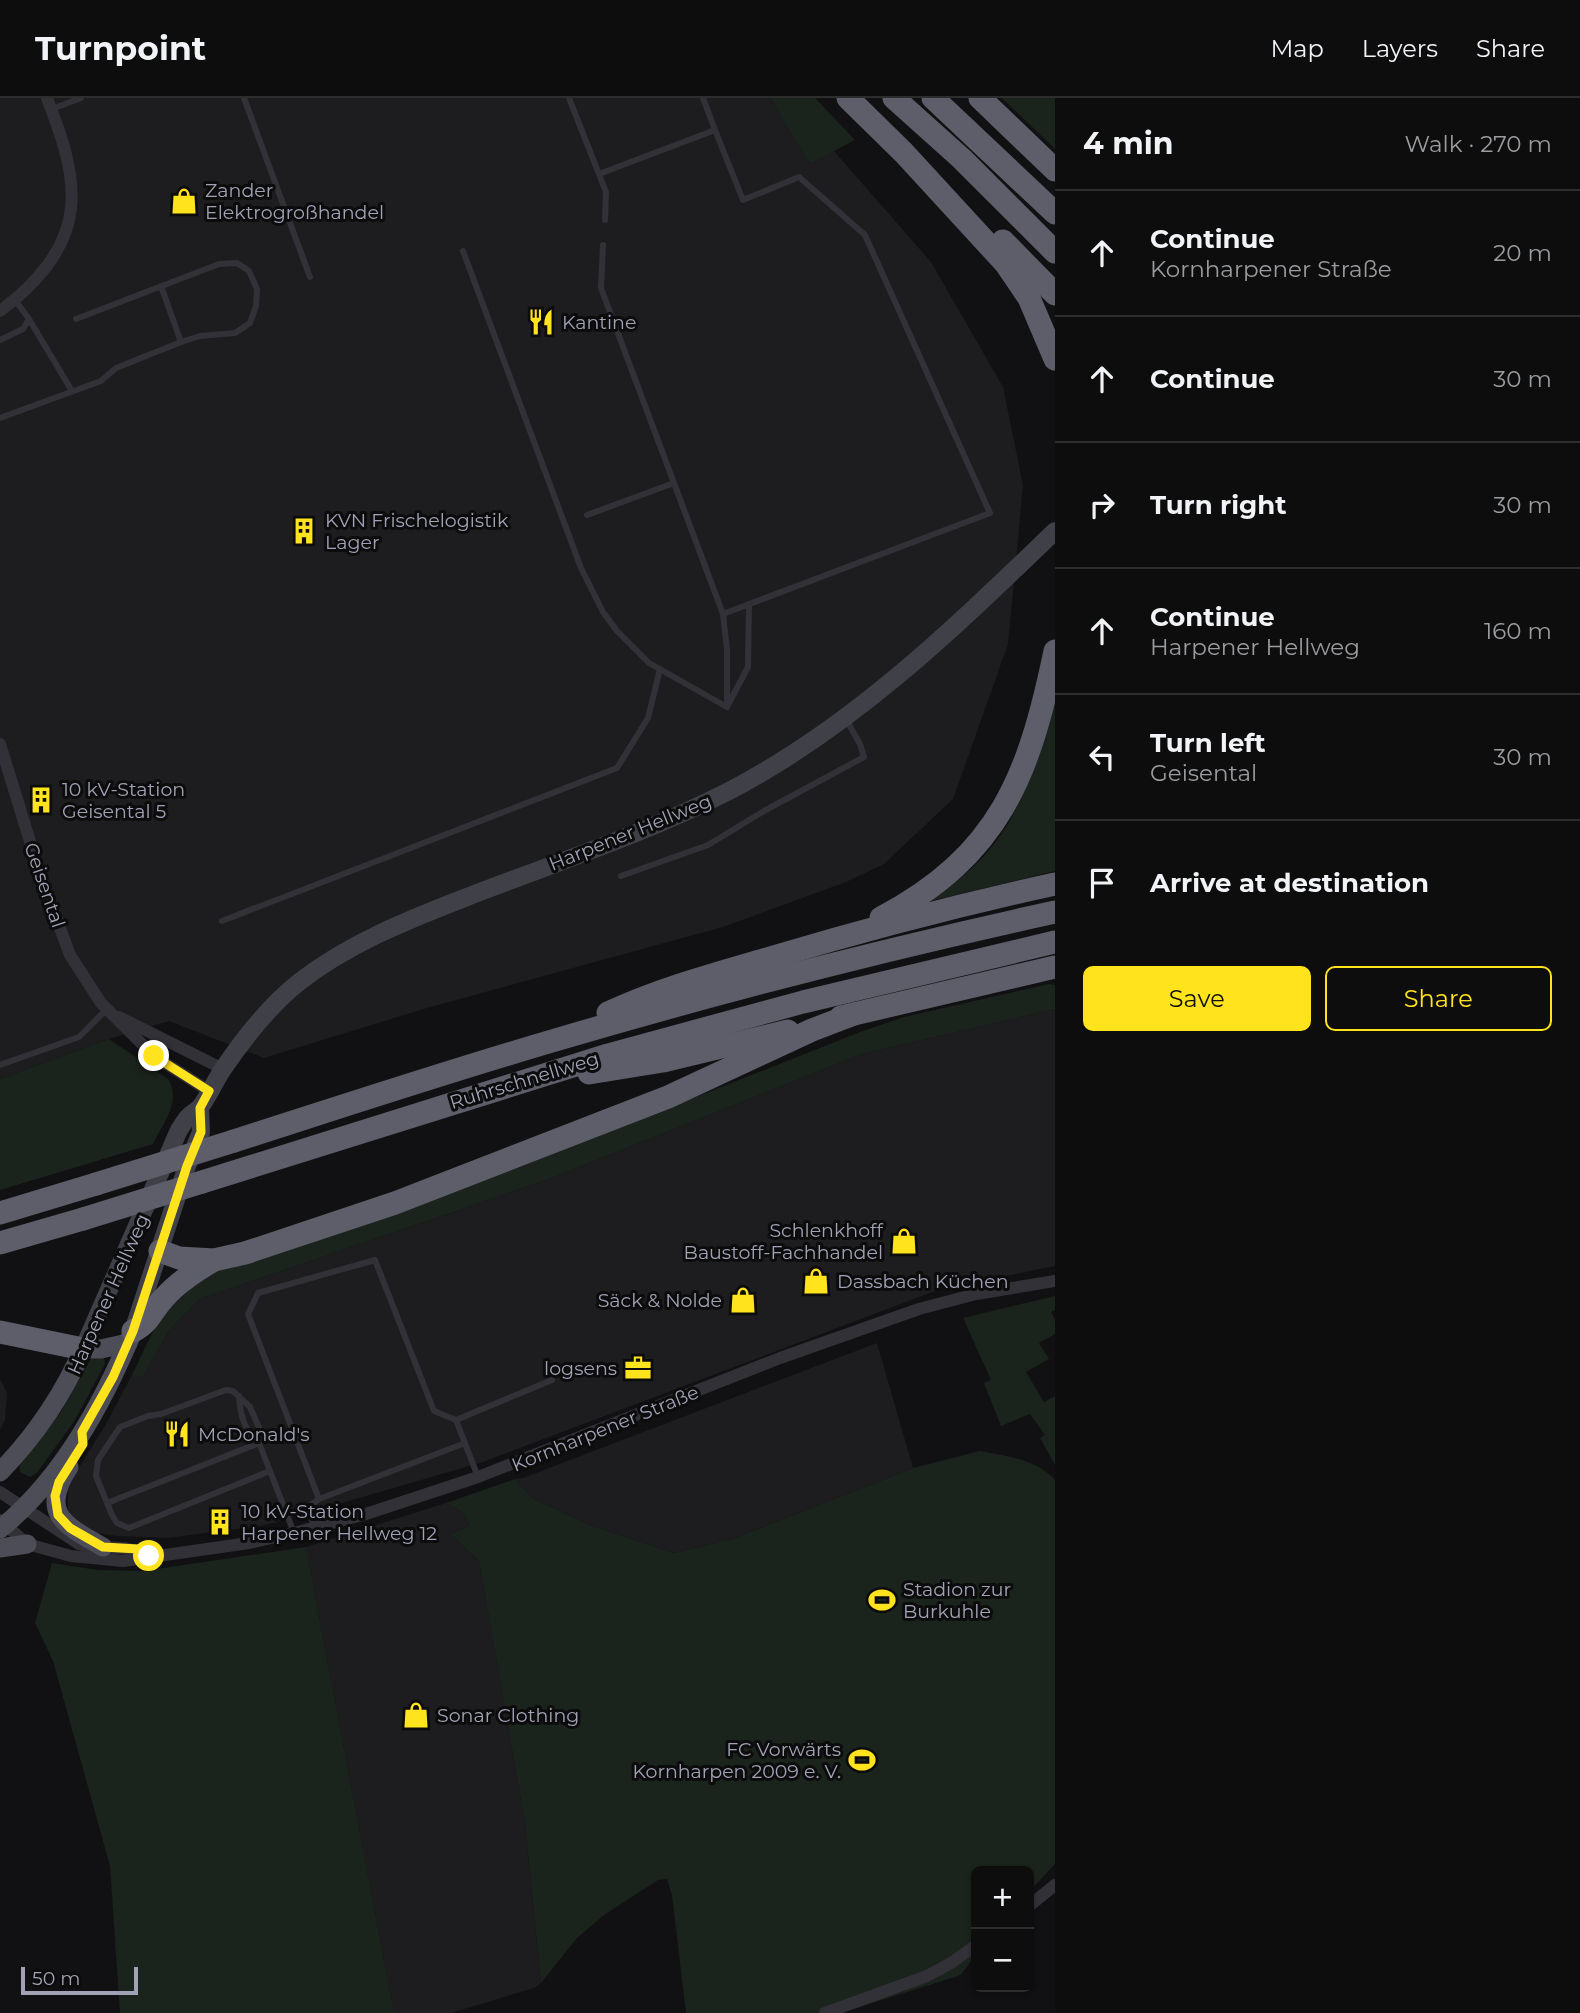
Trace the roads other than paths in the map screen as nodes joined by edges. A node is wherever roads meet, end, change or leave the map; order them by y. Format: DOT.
graph roads {
  1 [pos="81,98"];
  2 [pos="244,98"];
  3 [pos="569,98"];
  4 [pos="703,98"];
  5 [pos="848,98"];
  6 [pos="894,98"];
  7 [pos="933,98"];
  8 [pos="980,98"];
  9 [pos="50,103"];
  10 [pos="715,130"];
  11 [pos="904,153"];
  12 [pos="1055,170"];
  13 [pos="598,174"];
  14 [pos="1055,213"];
  15 [pos="605,220"];
  16 [pos="603,245"];
  17 [pos="463,251"];
  18 [pos="1055,252"];
  19 [pos="310,277"];
  20 [pos="161,286"];
  21 [pos="1055,294"];
  22 [pos="15,300"];
  23 [pos="0,311"];
  24 [pos="29,319"];
  25 [pos="76,319"];
  26 [pos="0,341"];
  27 [pos="181,342"];
  28 [pos="1055,359"];
  29 [pos="72,391"];
  30 [pos="0,418"];
  31 [pos="674,484"];
  32 [pos="587,515"];
  33 [pos="1055,531"];
  34 [pos="749,604"];
  35 [pos="723,614"];
  36 [pos="1055,651"];
  37 [pos="660,669"];
  38 [pos="727,707"];
  39 [pos="845,718"];
  40 [pos="0,744"];
  41 [pos="621,876"];
  42 [pos="1055,884"];
  43 [pos="1055,912"];
  44 [pos="222,921"];
  45 [pos="824,942"];
  46 [pos="1055,942"];
  47 [pos="1055,967"];
  48 [pos="110,1012"];
  49 [pos="854,1014"];
  50 [pos="551,1041"];
  51 [pos="0,1065"];
  52 [pos="223,1069"];
  53 [pos="209,1091"];
  54 [pos="479,1094"];
  55 [pos="200,1108"];
  56 [pos="0,1213"];
  57 [pos="144,1215"];
  58 [pos="0,1243"];
  59 [pos="160,1251"];
  60 [pos="214,1260"];
  61 [pos="1055,1281"];
  62 [pos="0,1332"];
  63 [pos="131,1337"];
  64 [pos="83,1349"];
  65 [pos="552,1380"];
  66 [pos="239,1396"];
  67 [pos="456,1420"];
  68 [pos="82,1432"];
  69 [pos="259,1443"];
  70 [pos="465,1443"];
  71 [pos="270,1471"];
  72 [pos="0,1472"];
  73 [pos="478,1477"];
  74 [pos="0,1492"];
  75 [pos="320,1499"];
  76 [pos="107,1503"];
  77 [pos="22,1508"];
  78 [pos="2,1525"];
  79 [pos="315,1528"];
  80 [pos="294,1534"];
  81 [pos="27,1544"];
  82 [pos="103,1547"];
  83 [pos="0,1548"];
  84 [pos="149,1556"];
  85 [pos="1055,1885"];
  86 [pos="1034,1902"];
  87 [pos="971,1949"];
  88 [pos="825,2013"];
  1 -- 9 [label="lane"];
  2 -- 19 [label="lane"];
  3 -- 13 [label="lane"];
  4 -- 10 [label="lane"];
  5 -- 11 [label="highway"];
  6 -- 18 [label="highway"];
  7 -- 14 [label="highway"];
  8 -- 12 [label="highway"];
  9 -- 22 [label="street"];
  10 -- 13 [label="lane"];
  10 -- 34 [label="lane"];
  11 -- 21 [label="highway"];
  11 -- 28 [label="highway"];
  13 -- 15 [label="lane"];
  16 -- 31 [label="lane"];
  17 -- 37 [label="lane"];
  20 -- 25 [label="lane"];
  20 -- 27 [label="lane"];
  20 -- 27 [label="lane"];
  22 -- 23 [label="street"];
  22 -- 24 [label="lane"];
  24 -- 26 [label="lane"];
  24 -- 29 [label="lane"];
  27 -- 29 [label="lane"];
  29 -- 30 [label="lane"];
  31 -- 32 [label="lane"];
  31 -- 35 [label="lane"];
  33 -- 39 [label="main road, Harpener Hellweg"];
  34 -- 35 [label="lane"];
  34 -- 38 [label="lane"];
  35 -- 38 [label="lane"];
  36 -- 45 [label="highway"];
  37 -- 38 [label="lane"];
  37 -- 44 [label="lane"];
  39 -- 41 [label="lane"];
  39 -- 52 [label="main road, Harpener Hellweg"];
  40 -- 48 [label="street, Geisental"];
  42 -- 45 [label="highway"];
  43 -- 50 [label="highway, Ruhrschnellweg"];
  45 -- 50 [label="highway"];
  46 -- 54 [label="highway, Ruhrschnellweg"];
  47 -- 49 [label="highway"];
  48 -- 51 [label="lane"];
  48 -- 52 [label="street, Geisental"];
  48 -- 53 [label="street, Geisental"];
  49 -- 54 [label="highway"];
  49 -- 60 [label="highway"];
  50 -- 56 [label="highway, Ruhrschnellweg, bridge"];
  52 -- 53 [label="main road, Harpener Hellweg"];
  53 -- 55 [label="main road, Harpener Hellweg"];
  54 -- 58 [label="highway, Ruhrschnellweg, bridge"];
  55 -- 57 [label="main road, Harpener Hellweg"];
  55 -- 59 [label="main road, Harpener Hellweg"];
  57 -- 59 [label="main road"];
  57 -- 64 [label="main road, Harpener Hellweg"];
  59 -- 60 [label="highway"];
  59 -- 63 [label="main road, Harpener Hellweg"];
  60 -- 63 [label="highway"];
  61 -- 73 [label="street, Kornharpener Straße"];
  62 -- 64 [label="highway"];
  63 -- 64 [label="main road"];
  63 -- 68 [label="main road, Harpener Hellweg"];
  64 -- 72 [label="main road, Harpener Hellweg"];
  65 -- 67 [label="lane"];
  66 -- 69 [label="lane"];
  66 -- 69 [label="lane"];
  66 -- 76 [label="lane"];
  67 -- 70 [label="lane"];
  67 -- 75 [label="lane"];
  68 -- 77 [label="main road, Harpener Hellweg"];
  68 -- 82 [label="main road"];
  69 -- 71 [label="lane"];
  69 -- 76 [label="lane"];
  70 -- 73 [label="lane"];
  70 -- 75 [label="lane"];
  71 -- 76 [label="lane"];
  71 -- 80 [label="lane"];
  73 -- 79 [label="street, Kornharpener Straße"];
  74 -- 77 [label="street, Kornharpener Straße"];
  75 -- 79 [label="lane"];
  77 -- 78 [label="main road, Harpener Hellweg"];
  77 -- 82 [label="street, Kornharpener Straße"];
  78 -- 81 [label="street, Kornharpener Straße"];
  79 -- 80 [label="street, Kornharpener Straße"];
  80 -- 84 [label="street, Kornharpener Straße"];
  81 -- 83 [label="main road"];
  81 -- 84 [label="street, Kornharpener Straße"];
  82 -- 84 [label="street, Kornharpener Straße"];
  85 -- 86 [label="street"];
  87 -- 88 [label="street"];
}
